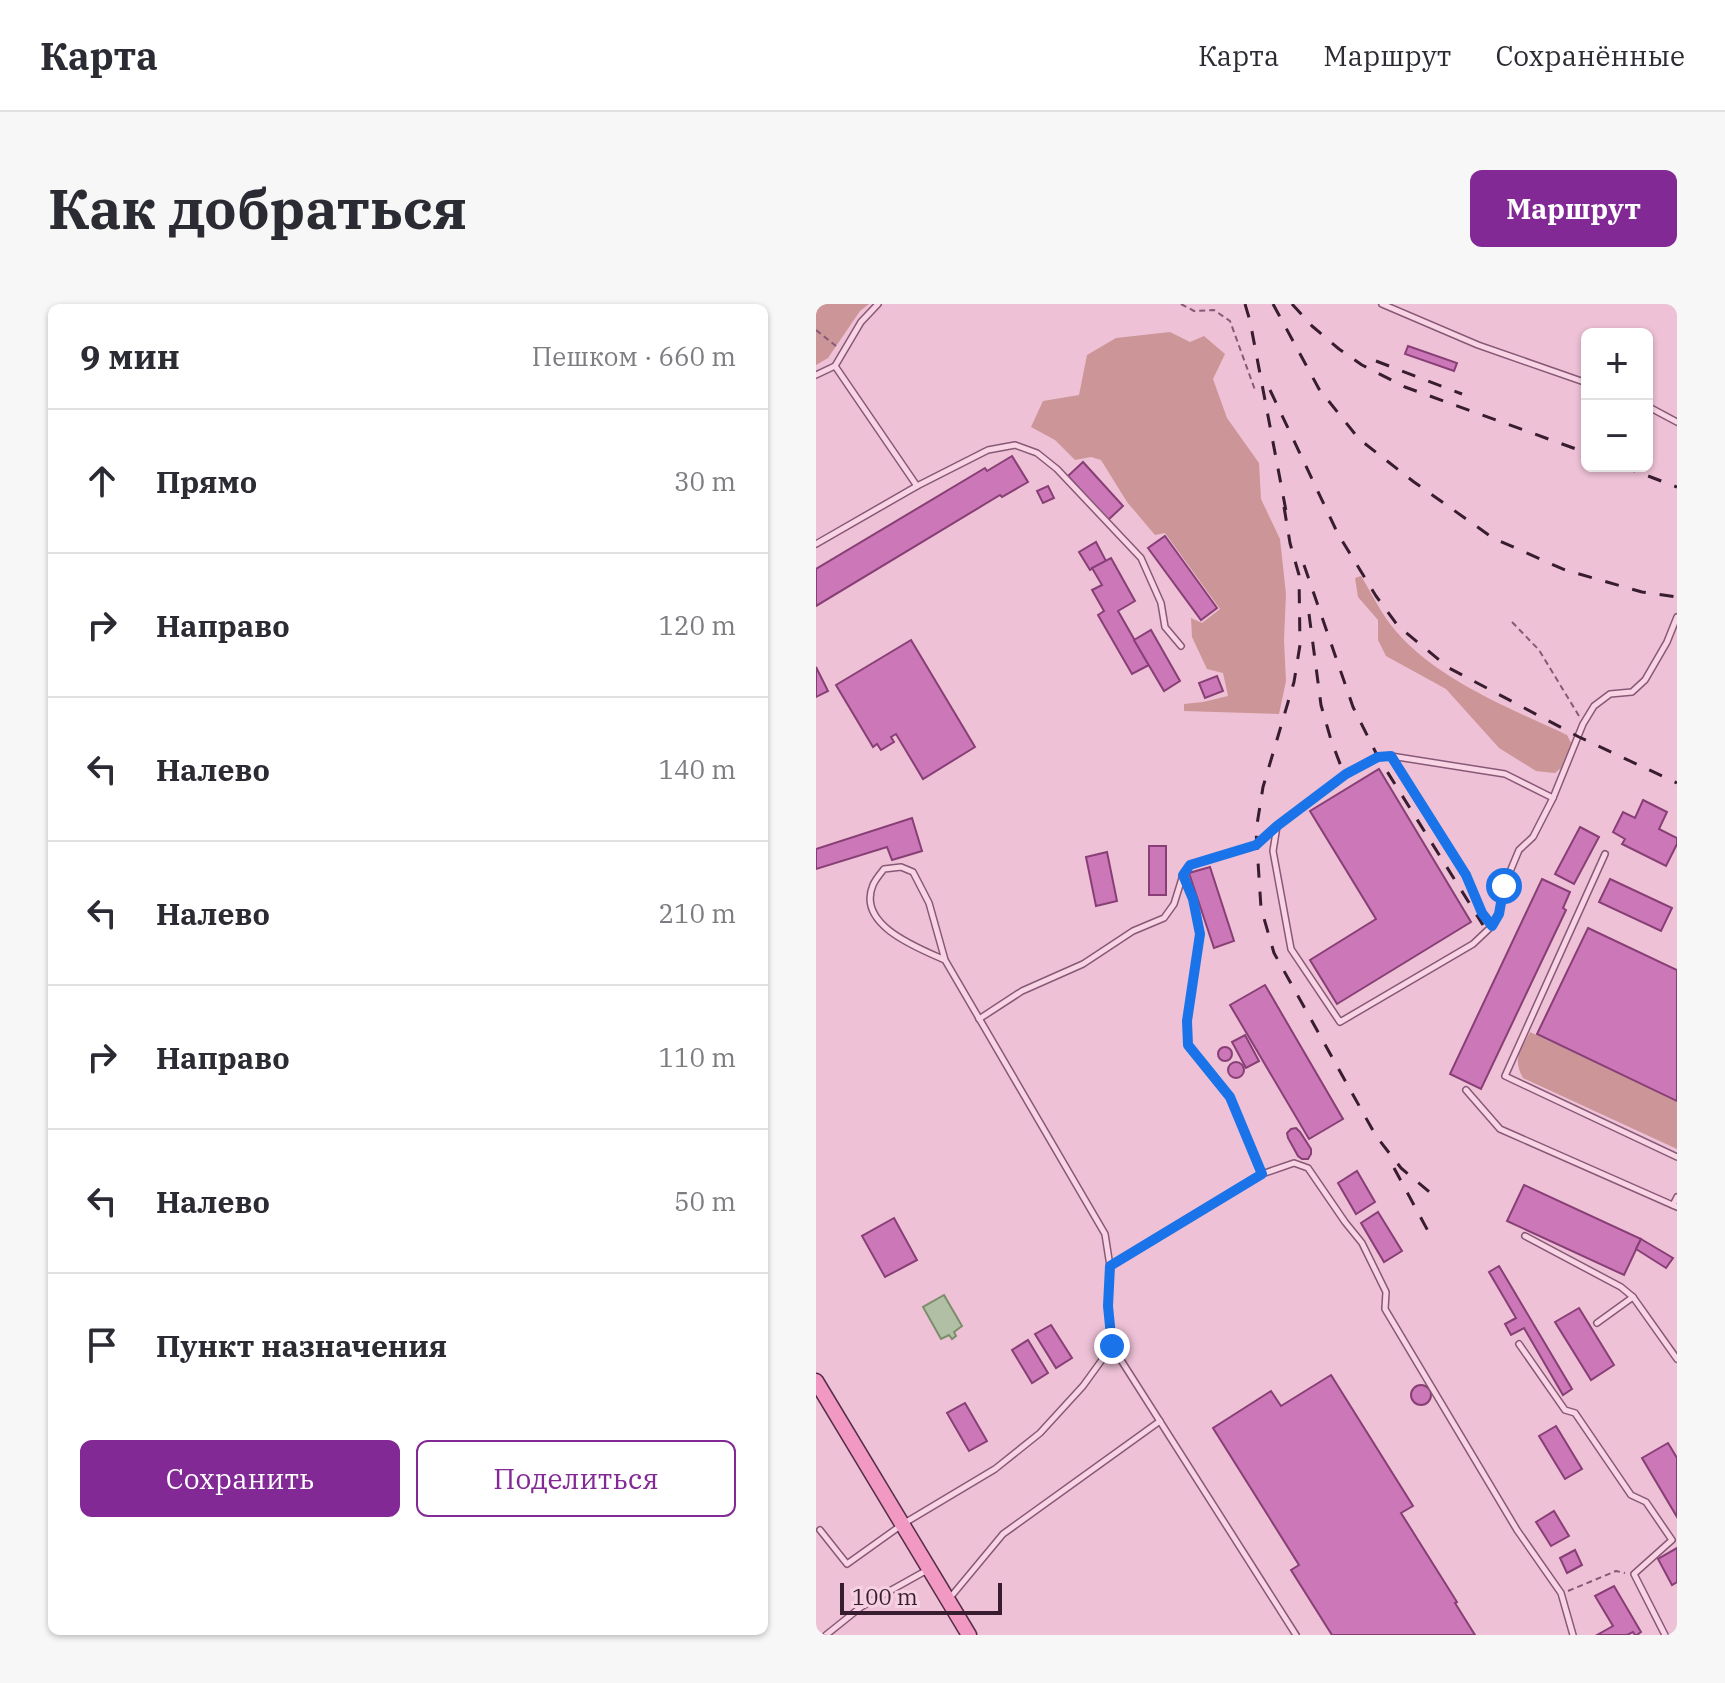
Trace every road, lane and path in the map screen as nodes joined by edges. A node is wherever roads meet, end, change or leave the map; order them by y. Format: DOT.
graph roads {
  1 [pos="878,304"];
  2 [pos="1181,304"];
  3 [pos="1382,304"];
  4 [pos="816,330"];
  5 [pos="843,352"];
  6 [pos="835,366"];
  7 [pos="816,375"];
  8 [pos="1581,381"];
  9 [pos="1255,390"];
  10 [pos="1653,409"];
  11 [pos="1677,422"];
  12 [pos="917,486"];
  13 [pos="816,544"];
  14 [pos="1677,617"];
  15 [pos="1512,622"];
  16 [pos="1181,646"];
  17 [pos="1583,724"];
  18 [pos="1391,756"];
  19 [pos="1553,798"];
  20 [pos="1277,826"];
  21 [pos="1605,854"];
  22 [pos="1183,875"];
  23 [pos="1492,926"];
  24 [pos="945,960"];
  25 [pos="979,1019"];
  26 [pos="1466,1090"];
  27 [pos="1677,1157"];
  28 [pos="1262,1174"];
  29 [pos="1677,1197"];
  30 [pos="1675,1206"];
  31 [pos="1525,1236"];
  32 [pos="1110,1266"];
  33 [pos="1633,1297"];
  34 [pos="1597,1323"];
  35 [pos="1519,1344"];
  36 [pos="1112,1346"];
  37 [pos="1677,1359"];
  38 [pos="816,1381"];
  39 [pos="1160,1421"];
  40 [pos="903,1524"];
  41 [pos="820,1530"];
  42 [pos="930,1569"];
  43 [pos="1634,1574"];
  44 [pos="1561,1593"];
  45 [pos="948,1600"];
  46 [pos="826,1635"];
  47 [pos="969,1635"];
  48 [pos="1296,1635"];
  49 [pos="1573,1635"];
  50 [pos="1665,1635"];
  1 -- 5 [label="lane"];
  2 -- 9 [label="path"];
  3 -- 8 [label="lane"];
  4 -- 5 [label="path"];
  5 -- 6 [label="lane"];
  6 -- 7 [label="lane"];
  6 -- 12 [label="lane"];
  10 -- 11 [label="lane"];
  12 -- 13 [label="lane"];
  12 -- 16 [label="lane"];
  14 -- 17 [label="lane"];
  15 -- 17 [label="path"];
  17 -- 19 [label="lane"];
  18 -- 19 [label="lane"];
  18 -- 20 [label="lane"];
  18 -- 23 [label="lane"];
  19 -- 23 [label="lane"];
  20 -- 22 [label="lane"];
  20 -- 23 [label="lane"];
  21 -- 27 [label="lane"];
  22 -- 25 [label="lane"];
  22 -- 28 [label="lane"];
  24 -- 24 [label="lane"];
  24 -- 25 [label="lane"];
  25 -- 32 [label="lane"];
  26 -- 30 [label="lane"];
  28 -- 32 [label="lane"];
  28 -- 44 [label="lane"];
  29 -- 30 [label="lane"];
  31 -- 33 [label="lane"];
  32 -- 36 [label="lane"];
  33 -- 34 [label="lane"];
  33 -- 37 [label="lane"];
  35 -- 43 [label="lane"];
  36 -- 39 [label="lane"];
  36 -- 40 [label="lane"];
  38 -- 40 [label="main road"];
  39 -- 45 [label="lane"];
  39 -- 48 [label="lane"];
  40 -- 41 [label="lane"];
  40 -- 42 [label="main road"];
  42 -- 45 [label="main road"];
  42 -- 46 [label="lane"];
  43 -- 44 [label="path"];
  43 -- 50 [label="lane"];
  44 -- 49 [label="lane"];
  45 -- 47 [label="main road"];
}
